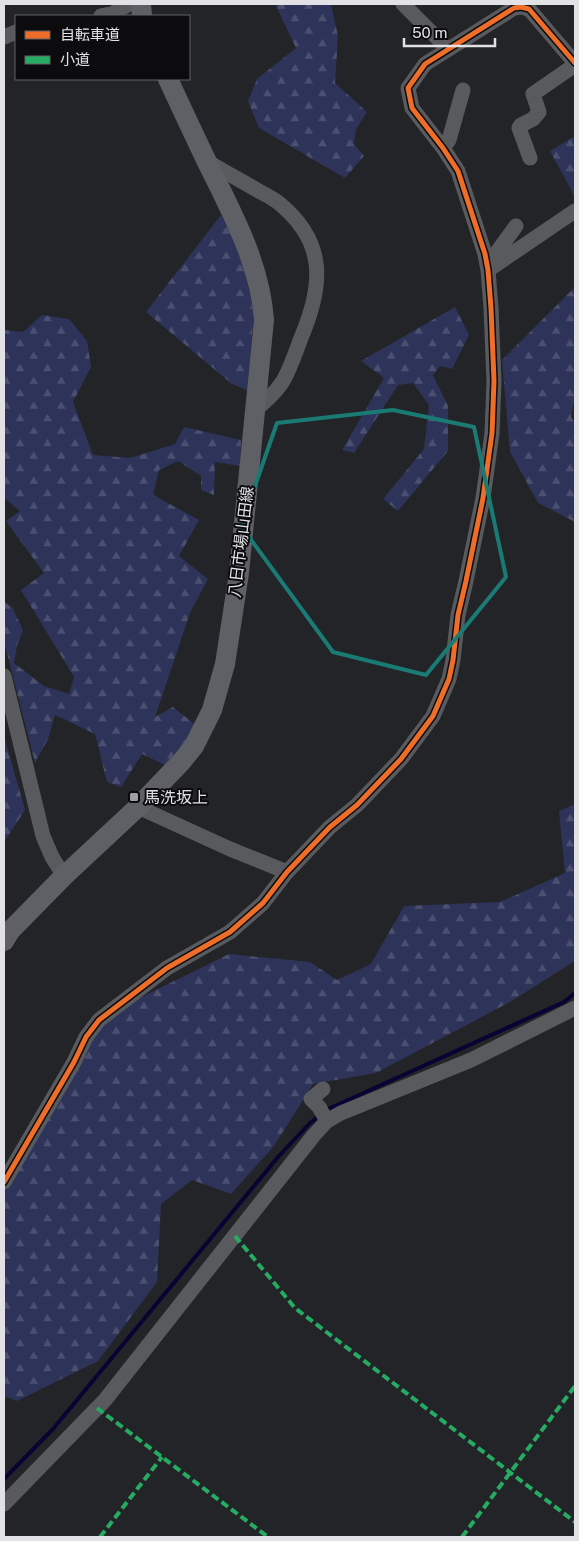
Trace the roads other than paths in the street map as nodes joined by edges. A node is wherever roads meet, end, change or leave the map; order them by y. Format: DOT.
graph roads {
  1 [pos="129,4"];
  2 [pos="403,4"];
  3 [pos="520,5"];
  4 [pos="106,15"];
  5 [pos="448,49"];
  6 [pos="575,64"];
  7 [pos="168,80"];
  8 [pos="463,90"];
  9 [pos="442,148"];
  10 [pos="530,158"];
  11 [pos="207,161"];
  12 [pos="575,211"];
  13 [pos="516,226"];
  14 [pos="493,267"];
  15 [pos="254,411"];
  16 [pos="4,676"];
  17 [pos="138,807"];
  18 [pos="287,872"];
  19 [pos="64,876"];
  20 [pos="4,942"];
  21 [pos="575,1008"];
  22 [pos="323,1089"];
  23 [pos="327,1121"];
  24 [pos="4,1182"];
  25 [pos="4,1504"];
  1 -- 4 [label="street"];
  2 -- 5 [label="street"];
  3 -- 5 [label="street"];
  3 -- 6 [label="street"];
  5 -- 9 [label="street"];
  6 -- 10 [label="street"];
  7 -- 11 [label="main road, 八日市場山田線"];
  8 -- 9 [label="street"];
  9 -- 14 [label="street"];
  11 -- 15 [label="main road, 八日市場山田線"];
  11 -- 15 [label="street"];
  12 -- 14 [label="street"];
  13 -- 14 [label="street"];
  14 -- 18 [label="street"];
  15 -- 17 [label="main road, 八日市場山田線"];
  16 -- 19 [label="street"];
  17 -- 18 [label="street"];
  17 -- 19 [label="main road, 八日市場山田線"];
  18 -- 24 [label="street"];
  19 -- 20 [label="main road, 八日市場山田線"];
  21 -- 23 [label="street"];
  22 -- 23 [label="street"];
  23 -- 25 [label="street"];
}
